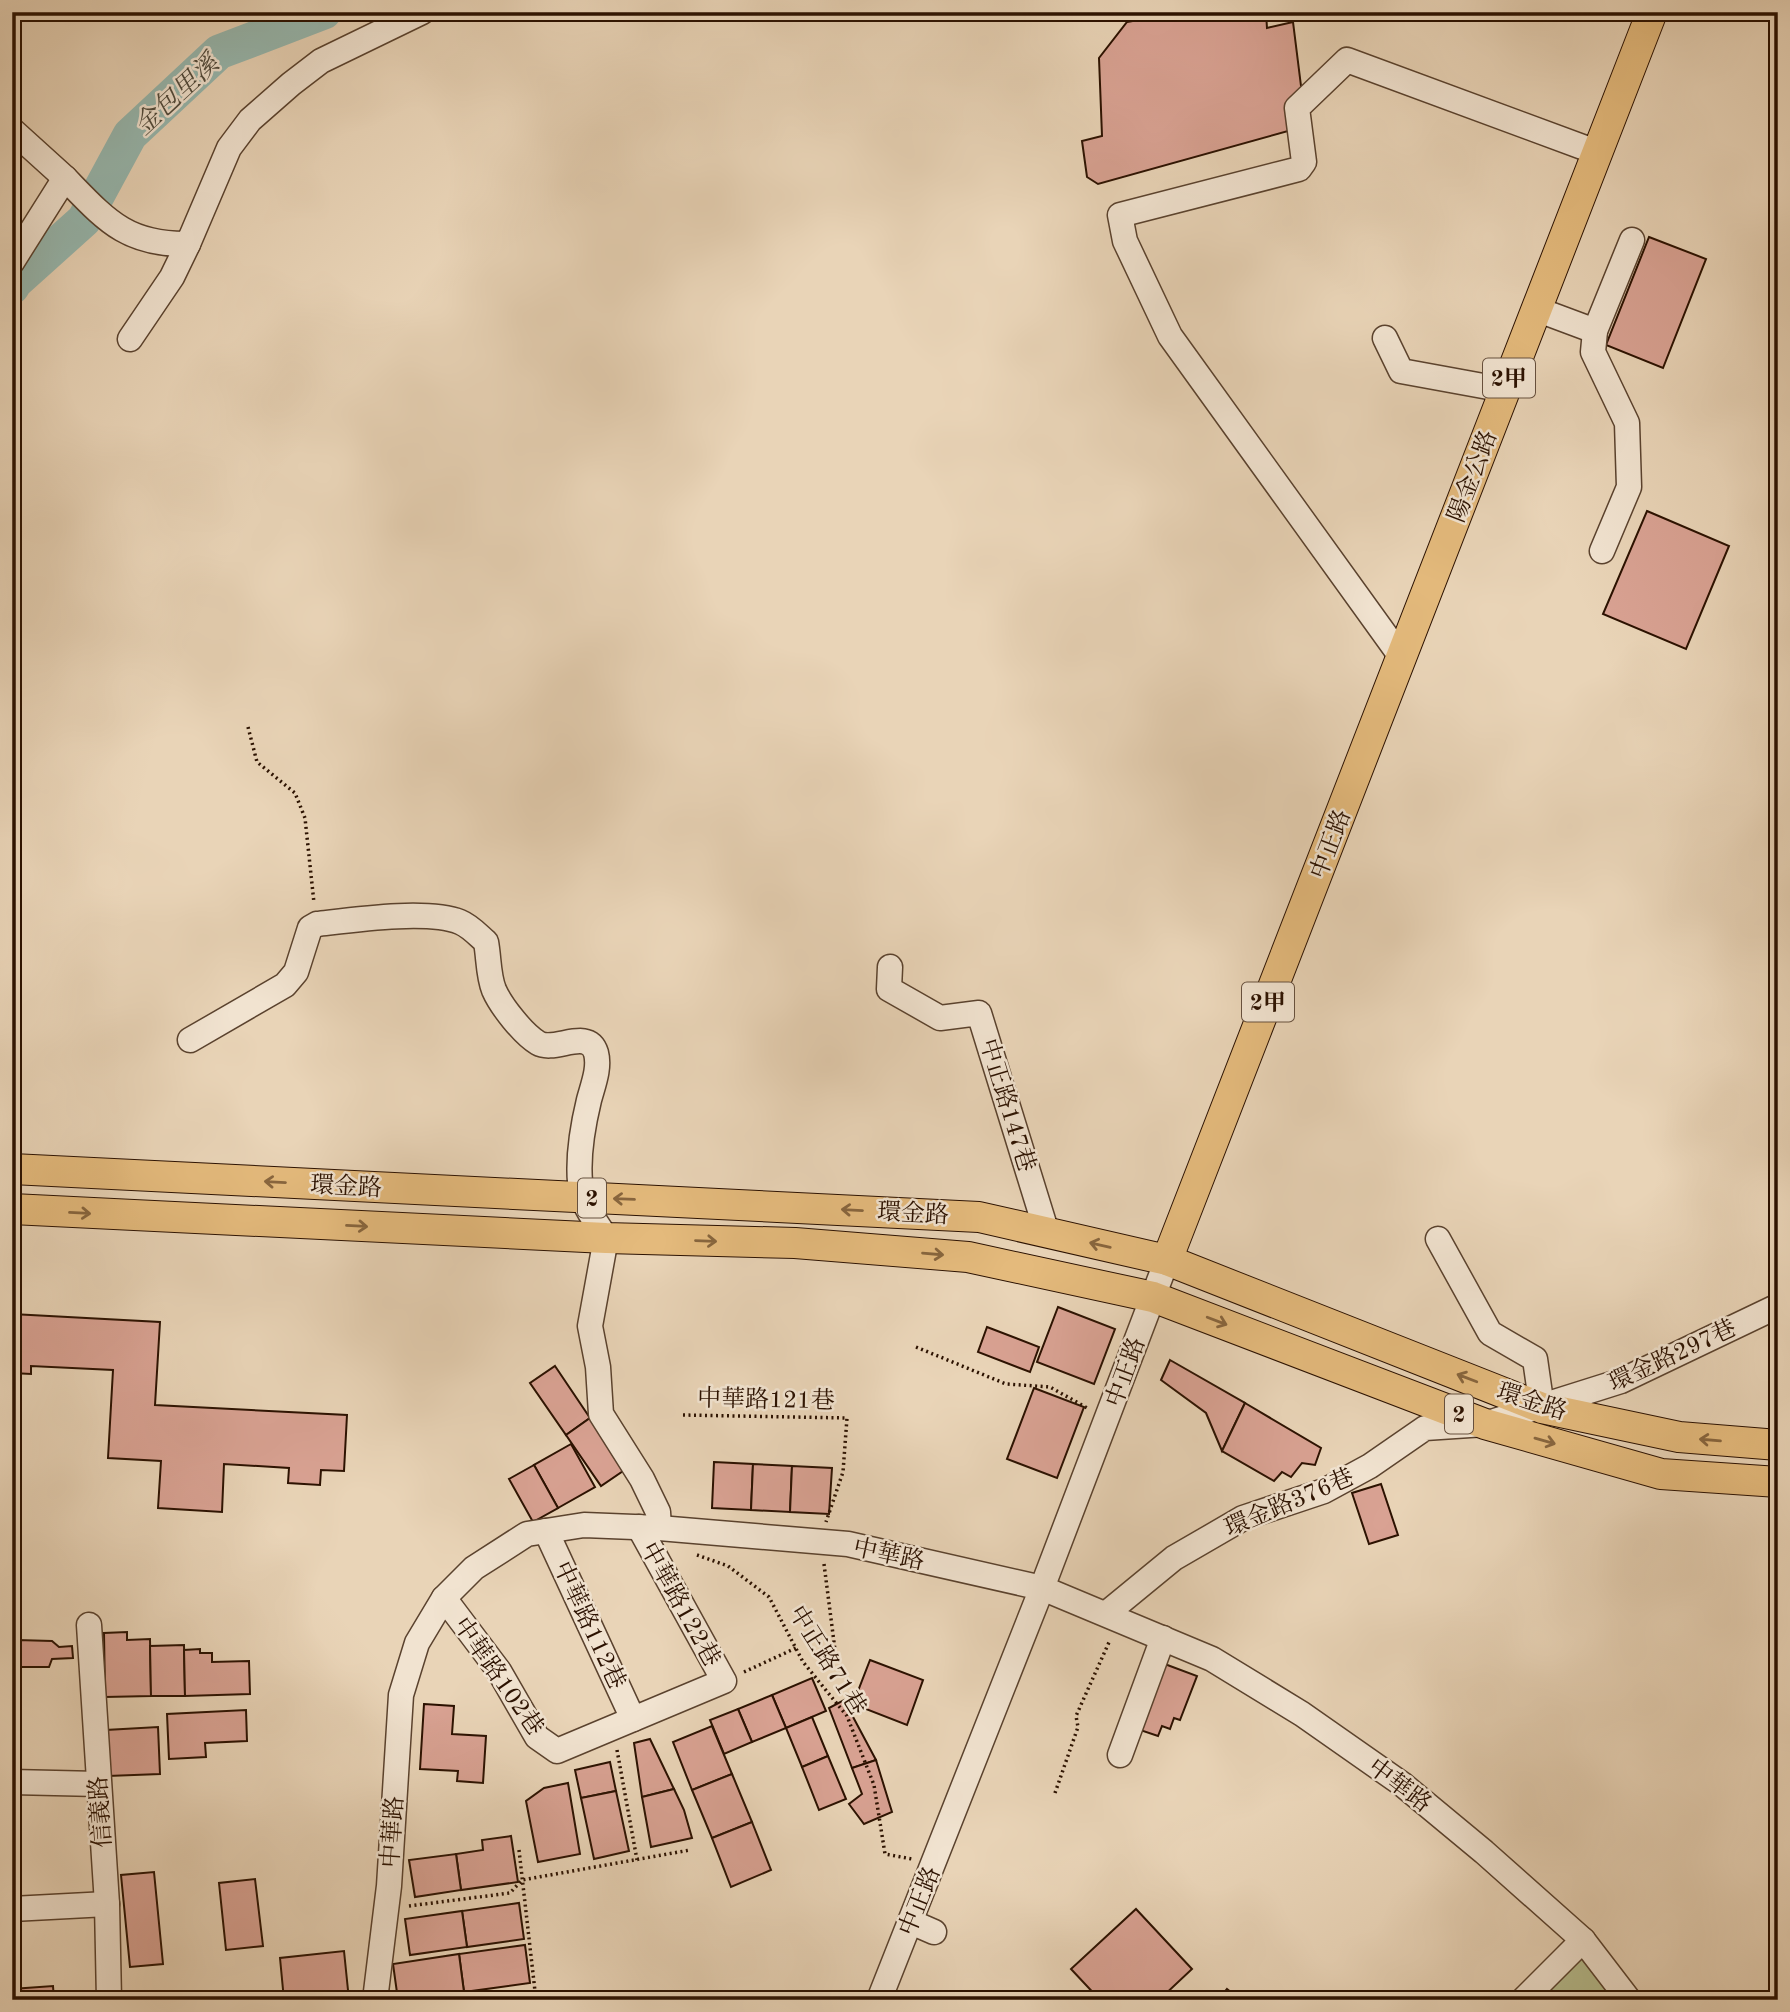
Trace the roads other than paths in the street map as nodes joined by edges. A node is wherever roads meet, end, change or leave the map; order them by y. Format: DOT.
graph roads {
  1 [pos="422,12"];
  2 [pos="1652,12"];
  3 [pos="12,130"];
  4 [pos="1596,152"];
  5 [pos="65,178"];
  6 [pos="1632,240"];
  7 [pos="188,244"];
  8 [pos="12,262"];
  9 [pos="1536,309"];
  10 [pos="1595,331"];
  11 [pos="1385,338"];
  12 [pos="130,339"];
  13 [pos="1505,390"];
  14 [pos="1602,551"];
  15 [pos="1402,658"];
  16 [pos="1368,744"];
  17 [pos="890,967"];
  18 [pos="190,1040"];
  19 [pos="12,1169"];
  20 [pos="582,1198"];
  21 [pos="12,1209"];
  22 [pos="1048,1233"];
  23 [pos="606,1238"];
  24 [pos="1438,1239"];
  25 [pos="1167,1260"];
  26 [pos="1153,1297"];
  27 [pos="1778,1306"];
  28 [pos="1542,1408"];
  29 [pos="1485,1424"];
  30 [pos="1778,1445"];
  31 [pos="1778,1482"];
  32 [pos="649,1527"];
  33 [pos="546,1531"];
  34 [pos="1042,1588"];
  35 [pos="444,1598"];
  36 [pos="1113,1616"];
  37 [pos="89,1625"];
  38 [pos="1163,1638"];
  39 [pos="623,1723"];
  40 [pos="1120,1755"];
  41 [pos="12,1782"];
  42 [pos="99,1784"];
  43 [pos="107,1904"];
  44 [pos="12,1909"];
  45 [pos="911,1923"];
  46 [pos="934,1932"];
  47 [pos="1583,1940"];
  48 [pos="109,2000"];
  49 [pos="375,2000"];
  50 [pos="879,2000"];
  51 [pos="1523,2000"];
  52 [pos="1629,2000"];
  1 -- 7 [label="street"];
  2 -- 4 [label="main road, 陽金公路 / 2甲"];
  3 -- 5 [label="street"];
  4 -- 9 [label="main road, 陽金公路 / 2甲"];
  4 -- 15 [label="street"];
  5 -- 7 [label="street"];
  5 -- 8 [label="street"];
  6 -- 10 [label="street"];
  7 -- 12 [label="street"];
  9 -- 10 [label="street"];
  9 -- 13 [label="main road, 陽金公路 / 2甲"];
  10 -- 14 [label="street"];
  11 -- 13 [label="street"];
  13 -- 15 [label="main road, 陽金公路 / 2甲"];
  15 -- 16 [label="main road, 陽金公路 / 2甲"];
  16 -- 25 [label="main road, 中正路 / 2甲"];
  17 -- 22 [label="street, 中正路147巷"];
  18 -- 20 [label="street"];
  20 -- 19 [label="main road, 環金路 / 2, one-way"];
  22 -- 20 [label="main road, 環金路 / 2, one-way"];
  20 -- 23 [label="street"];
  21 -- 23 [label="main road, 環金路 / 2, one-way"];
  25 -- 22 [label="main road, 環金路 / 2, one-way"];
  23 -- 26 [label="main road, 環金路 / 2, one-way"];
  23 -- 32 [label="street, 中華路122巷"];
  24 -- 28 [label="street"];
  25 -- 26 [label="street, 中正路"];
  28 -- 25 [label="main road, 環金路 / 2, one-way"];
  26 -- 29 [label="main road, 環金路 / 2, one-way"];
  26 -- 34 [label="street, 中正路"];
  27 -- 28 [label="street, 環金路297巷"];
  28 -- 29 [label="street, 環金路297巷"];
  30 -- 28 [label="main road, 環金路 / 2, one-way"];
  29 -- 31 [label="main road, 環金路 / 2, one-way"];
  29 -- 36 [label="street, 環金路376巷"];
  32 -- 33 [label="street, 中華路"];
  32 -- 34 [label="street, 中華路"];
  32 -- 39 [label="street, 中華路122巷"];
  33 -- 35 [label="street, 中華路"];
  33 -- 39 [label="street, 中華路112巷"];
  34 -- 36 [label="street, 中華路"];
  34 -- 45 [label="street, 中正路"];
  35 -- 39 [label="street, 中華路102巷"];
  35 -- 49 [label="street, 中華路"];
  36 -- 38 [label="street, 中華路"];
  37 -- 42 [label="street, 信義路"];
  38 -- 40 [label="street"];
  38 -- 47 [label="street, 中華路"];
  41 -- 42 [label="street"];
  42 -- 43 [label="street, 信義路"];
  43 -- 44 [label="street"];
  43 -- 48 [label="street, 信義路"];
  45 -- 46 [label="street"];
  45 -- 50 [label="street, 中正路"];
  47 -- 51 [label="street"];
  47 -- 52 [label="street, 中華路"];
}
